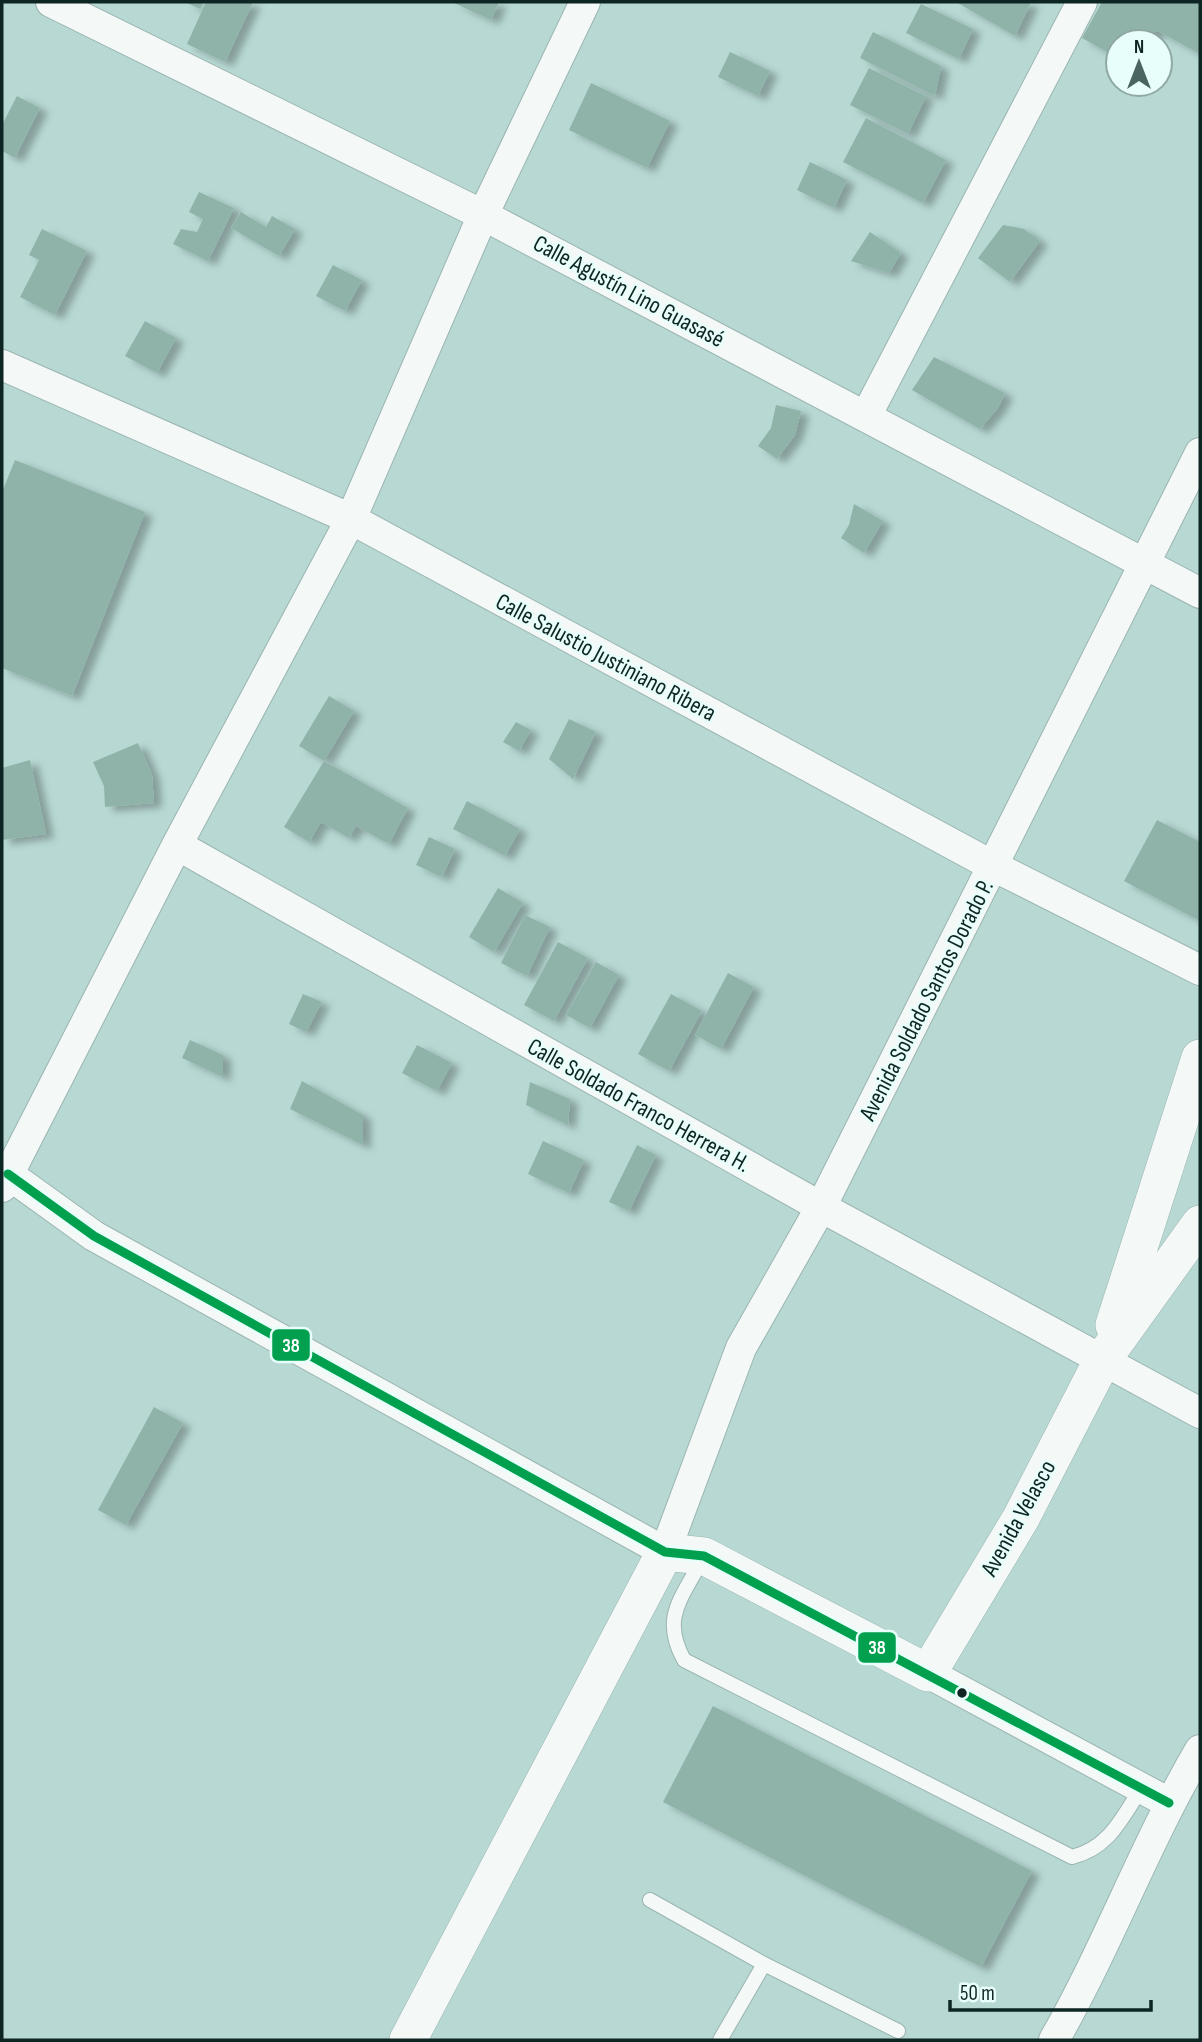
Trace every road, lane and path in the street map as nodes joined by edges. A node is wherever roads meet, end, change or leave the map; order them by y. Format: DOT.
graph roads {
  1 [pos="51,2"];
  2 [pos="586,2"];
  3 [pos="1082,2"];
  4 [pos="483,215"];
  5 [pos="2,365"];
  6 [pos="866,416"];
  7 [pos="1200,453"];
  8 [pos="351,519"];
  9 [pos="1144,563"];
  10 [pos="1200,593"];
  11 [pos="177,845"];
  12 [pos="993,866"];
  13 [pos="1200,970"];
  14 [pos="1200,1058"];
  15 [pos="5,1180"];
  16 [pos="821,1207"];
  17 [pos="1200,1224"];
  18 [pos="1103,1359"];
  19 [pos="1200,1413"];
  20 [pos="665,1552"];
  21 [pos="704,1556"];
  22 [pos="928,1673"];
  23 [pos="1200,1750"];
  24 [pos="1142,1787"];
  25 [pos="1169,1803"];
  26 [pos="650,1900"];
  27 [pos="764,1964"];
  28 [pos="898,2031"];
  29 [pos="408,2040"];
  30 [pos="720,2040"];
  31 [pos="1054,2040"];
  1 -- 4 [label="street, Calle Agustín Lino Guasasé"];
  2 -- 4 [label="street"];
  3 -- 6 [label="street"];
  4 -- 6 [label="street, Calle Agustín Lino Guasasé"];
  4 -- 8 [label="street"];
  5 -- 8 [label="street, Calle Salustio Justiniano Ribera"];
  6 -- 9 [label="street, Calle Agustín Lino Guasasé"];
  7 -- 9 [label="street, Avenida Soldado Santos Dorado P."];
  8 -- 11 [label="street"];
  8 -- 12 [label="street, Calle Salustio Justiniano Ribera"];
  9 -- 10 [label="street, Calle Agustín Lino Guasasé"];
  9 -- 12 [label="street, Avenida Soldado Santos Dorado P."];
  11 -- 15 [label="street"];
  11 -- 16 [label="street, Calle Soldado Franco Herrera H."];
  12 -- 13 [label="street, Calle Salustio Justiniano Ribera"];
  12 -- 16 [label="street, Avenida Soldado Santos Dorado P."];
  14 -- 18 [label="street, Avenida Velasco"];
  15 -- 20 [label="street"];
  16 -- 18 [label="street, Calle Soldado Franco Herrera H."];
  16 -- 20 [label="street, Avenida Soldado Santos Dorado P."];
  17 -- 18 [label="street, Avenida Velasco"];
  18 -- 19 [label="street, Calle Soldado Franco Herrera H."];
  18 -- 22 [label="street, Avenida Velasco"];
  20 -- 21 [label="street"];
  20 -- 29 [label="street"];
  21 -- 22 [label="street"];
  21 -- 24 [label="lane"];
  22 -- 24 [label="street"];
  23 -- 25 [label="street"];
  24 -- 25 [label="street"];
  25 -- 31 [label="street"];
  26 -- 27 [label="lane"];
  27 -- 28 [label="lane"];
  27 -- 30 [label="lane"];
}
